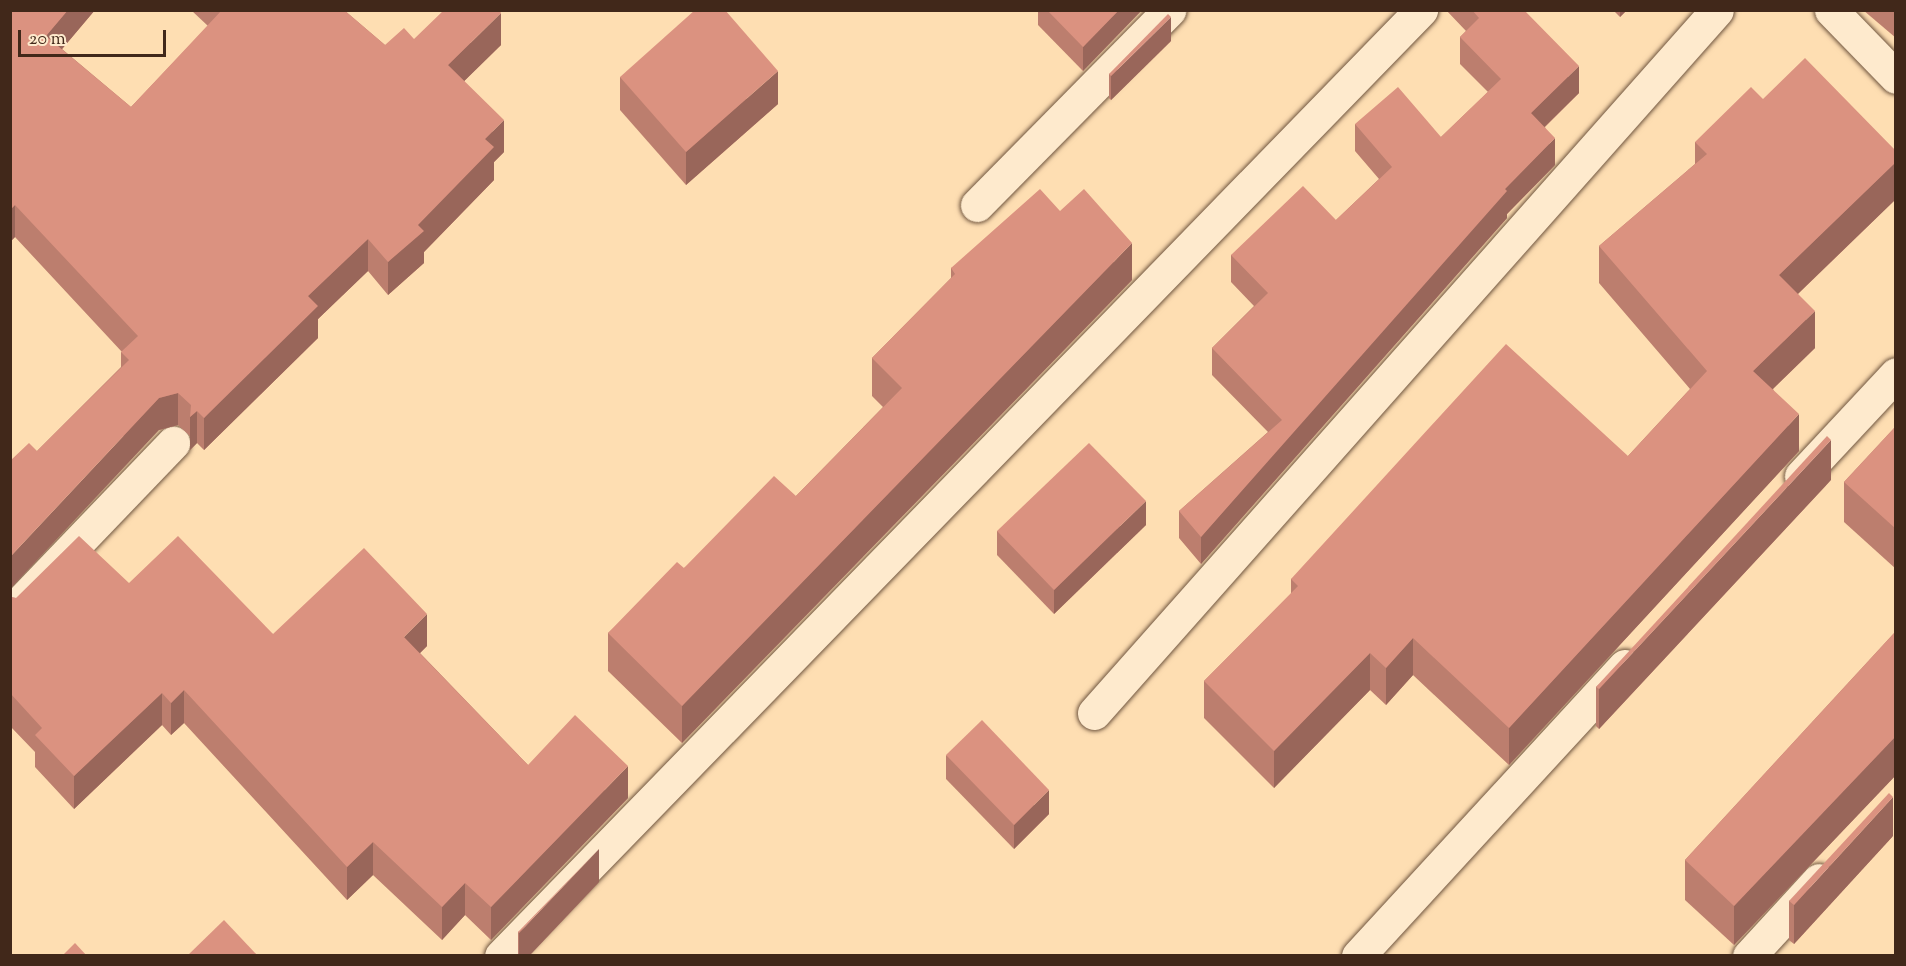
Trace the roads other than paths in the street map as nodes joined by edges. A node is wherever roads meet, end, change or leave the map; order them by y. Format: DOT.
graph roads {
  1 [pos="1169,10"];
  2 [pos="1421,10"];
  3 [pos="1717,10"];
  4 [pos="1831,10"];
  5 [pos="1896,77"];
  6 [pos="977,205"];
  7 [pos="1896,375"];
  8 [pos="173,443"];
  9 [pos="1781,498"];
  10 [pos="10,613"];
  11 [pos="1643,647"];
  12 [pos="1094,713"];
  13 [pos="1838,859"];
  14 [pos="501,956"];
  15 [pos="1358,956"];
  16 [pos="1749,956"];
  1 -- 6 [label="street"];
  2 -- 14 [label="street"];
  3 -- 12 [label="street"];
  4 -- 5 [label="street"];
  7 -- 9 [label="street"];
  8 -- 10 [label="street"];
  11 -- 15 [label="street"];
  13 -- 16 [label="street"];
}
